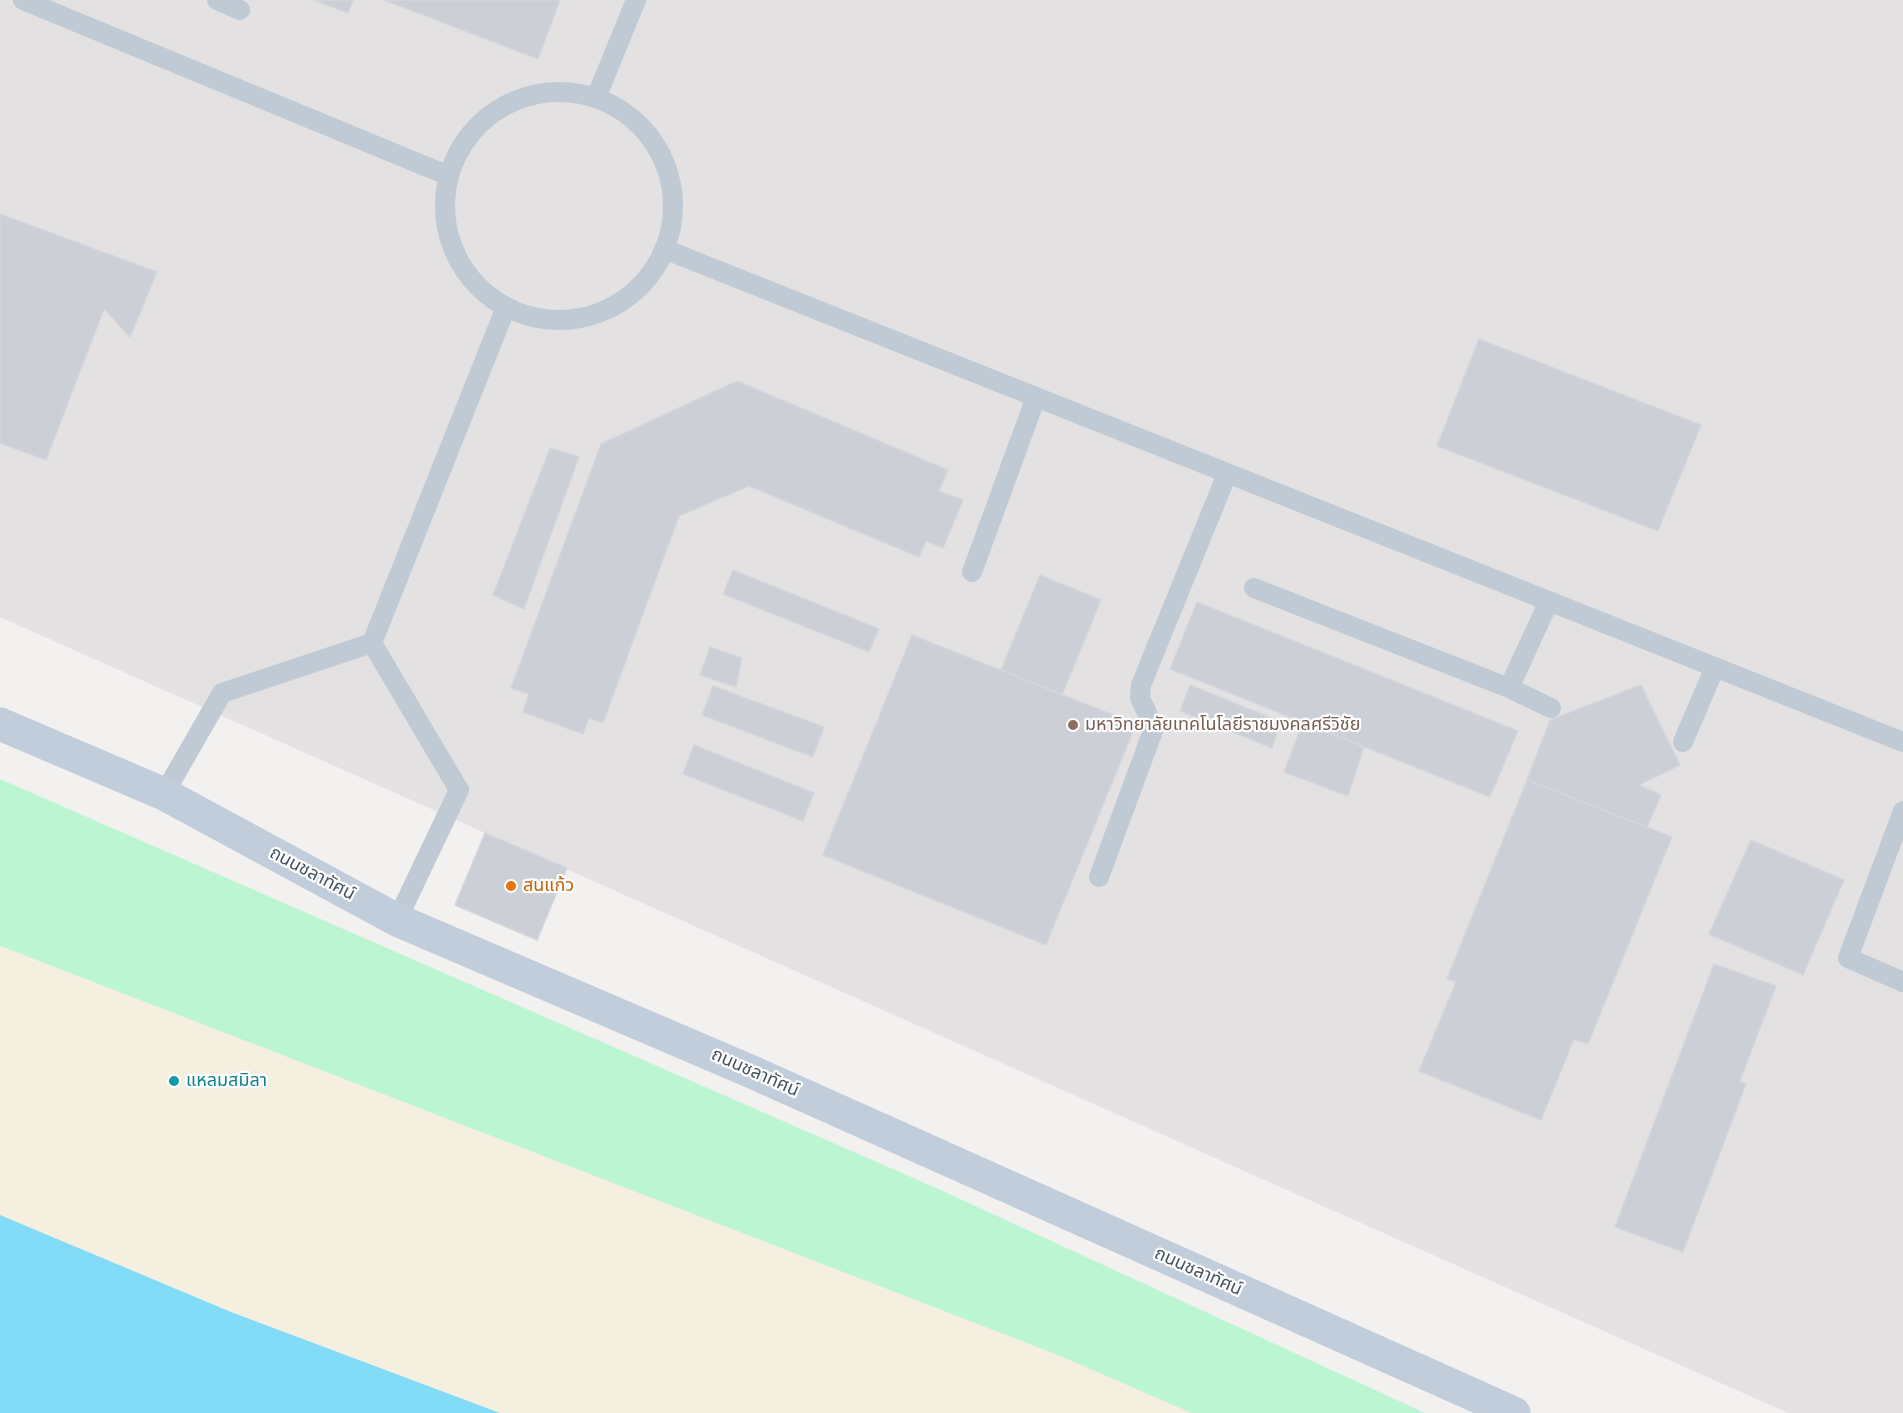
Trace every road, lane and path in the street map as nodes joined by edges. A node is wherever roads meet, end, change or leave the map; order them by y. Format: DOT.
graph roads {
  1 [pos="23,0"];
  2 [pos="217,0"];
  3 [pos="636,0"];
  4 [pos="240,10"];
  5 [pos="596,98"];
  6 [pos="449,176"];
  7 [pos="664,249"];
  8 [pos="506,307"];
  9 [pos="1036,397"];
  10 [pos="1227,474"];
  11 [pos="972,572"];
  12 [pos="1254,588"];
  13 [pos="1549,601"];
  14 [pos="372,643"];
  15 [pos="1715,667"];
  16 [pos="1509,688"];
  17 [pos="1551,708"];
  18 [pos="0,724"];
  19 [pos="1683,742"];
  20 [pos="1903,742"];
  21 [pos="164,794"];
  22 [pos="1903,811"];
  23 [pos="1099,877"];
  24 [pos="397,920"];
  25 [pos="1903,982"];
  26 [pos="1514,1413"];
  1 -- 6 [label="lane"];
  2 -- 4 [label="lane"];
  3 -- 5 [label="lane"];
  5 -- 6 [label="lane"];
  5 -- 7 [label="lane"];
  6 -- 8 [label="lane"];
  7 -- 8 [label="lane"];
  7 -- 9 [label="lane"];
  8 -- 14 [label="lane"];
  9 -- 10 [label="lane"];
  9 -- 11 [label="lane"];
  10 -- 13 [label="lane"];
  10 -- 23 [label="lane"];
  12 -- 16 [label="lane"];
  13 -- 15 [label="lane"];
  13 -- 16 [label="lane"];
  14 -- 21 [label="lane"];
  14 -- 24 [label="lane"];
  15 -- 19 [label="lane"];
  15 -- 20 [label="lane"];
  16 -- 17 [label="lane"];
  18 -- 21 [label="main road, ถนนชลาทัศน์"];
  21 -- 24 [label="main road, ถนนชลาทัศน์"];
  22 -- 25 [label="lane"];
  24 -- 26 [label="main road, ถนนชลาทัศน์"];
}
